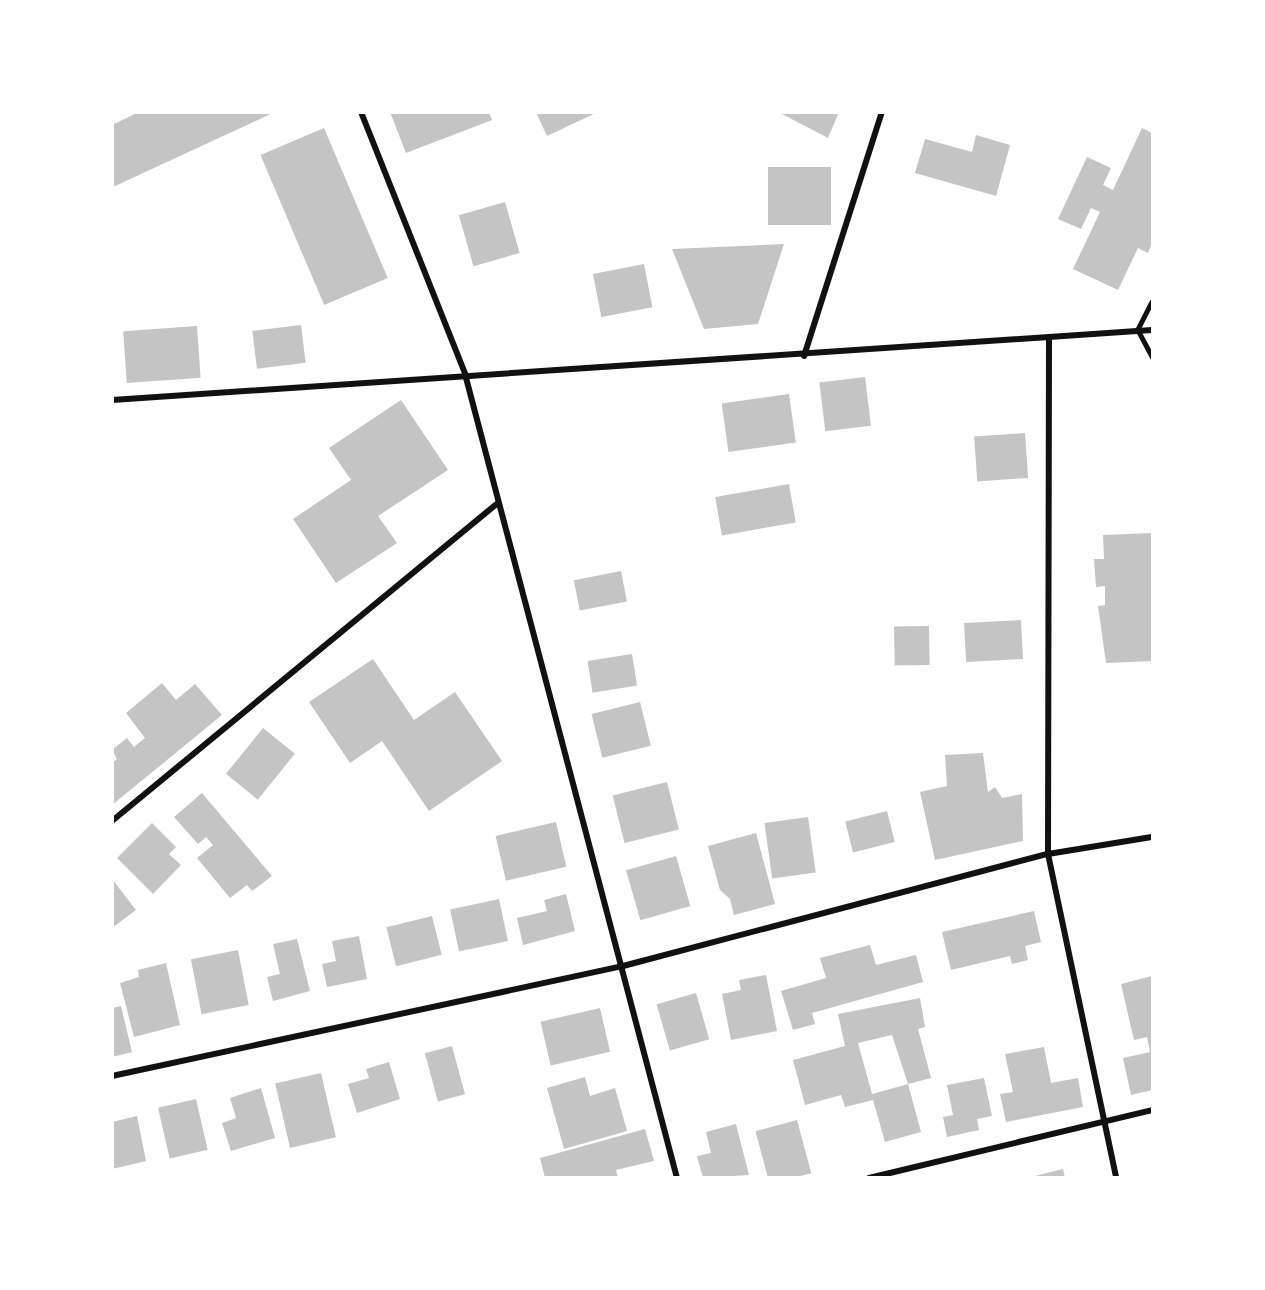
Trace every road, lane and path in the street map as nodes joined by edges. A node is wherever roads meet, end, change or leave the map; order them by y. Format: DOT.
graph roads {
  1 [pos="361,112"];
  2 [pos="882,112"];
  3 [pos="1152,302"];
  4 [pos="1138,330"];
  5 [pos="1152,330"];
  6 [pos="1049,338"];
  7 [pos="804,356"];
  8 [pos="1152,356"];
  9 [pos="465,374"];
  10 [pos="112,400"];
  11 [pos="496,504"];
  12 [pos="112,821"];
  13 [pos="1152,837"];
  14 [pos="1048,854"];
  15 [pos="623,966"];
  16 [pos="112,1076"];
  17 [pos="1152,1110"];
  18 [pos="1106,1119"];
  19 [pos="677,1178"];
  20 [pos="869,1178"];
  21 [pos="1116,1178"];
  1 -- 9 [label="street"];
  2 -- 7 [label="street"];
  3 -- 4 [label="lane"];
  4 -- 5 [label="street"];
  4 -- 6 [label="street"];
  4 -- 8 [label="lane"];
  6 -- 7 [label="street"];
  6 -- 14 [label="street"];
  7 -- 9 [label="street"];
  9 -- 10 [label="street"];
  9 -- 11 [label="street"];
  11 -- 12 [label="street"];
  11 -- 15 [label="street"];
  13 -- 14 [label="street"];
  14 -- 15 [label="street"];
  14 -- 18 [label="street"];
  15 -- 16 [label="street"];
  15 -- 19 [label="street"];
  17 -- 18 [label="street"];
  18 -- 20 [label="street"];
  18 -- 21 [label="street"];
}
